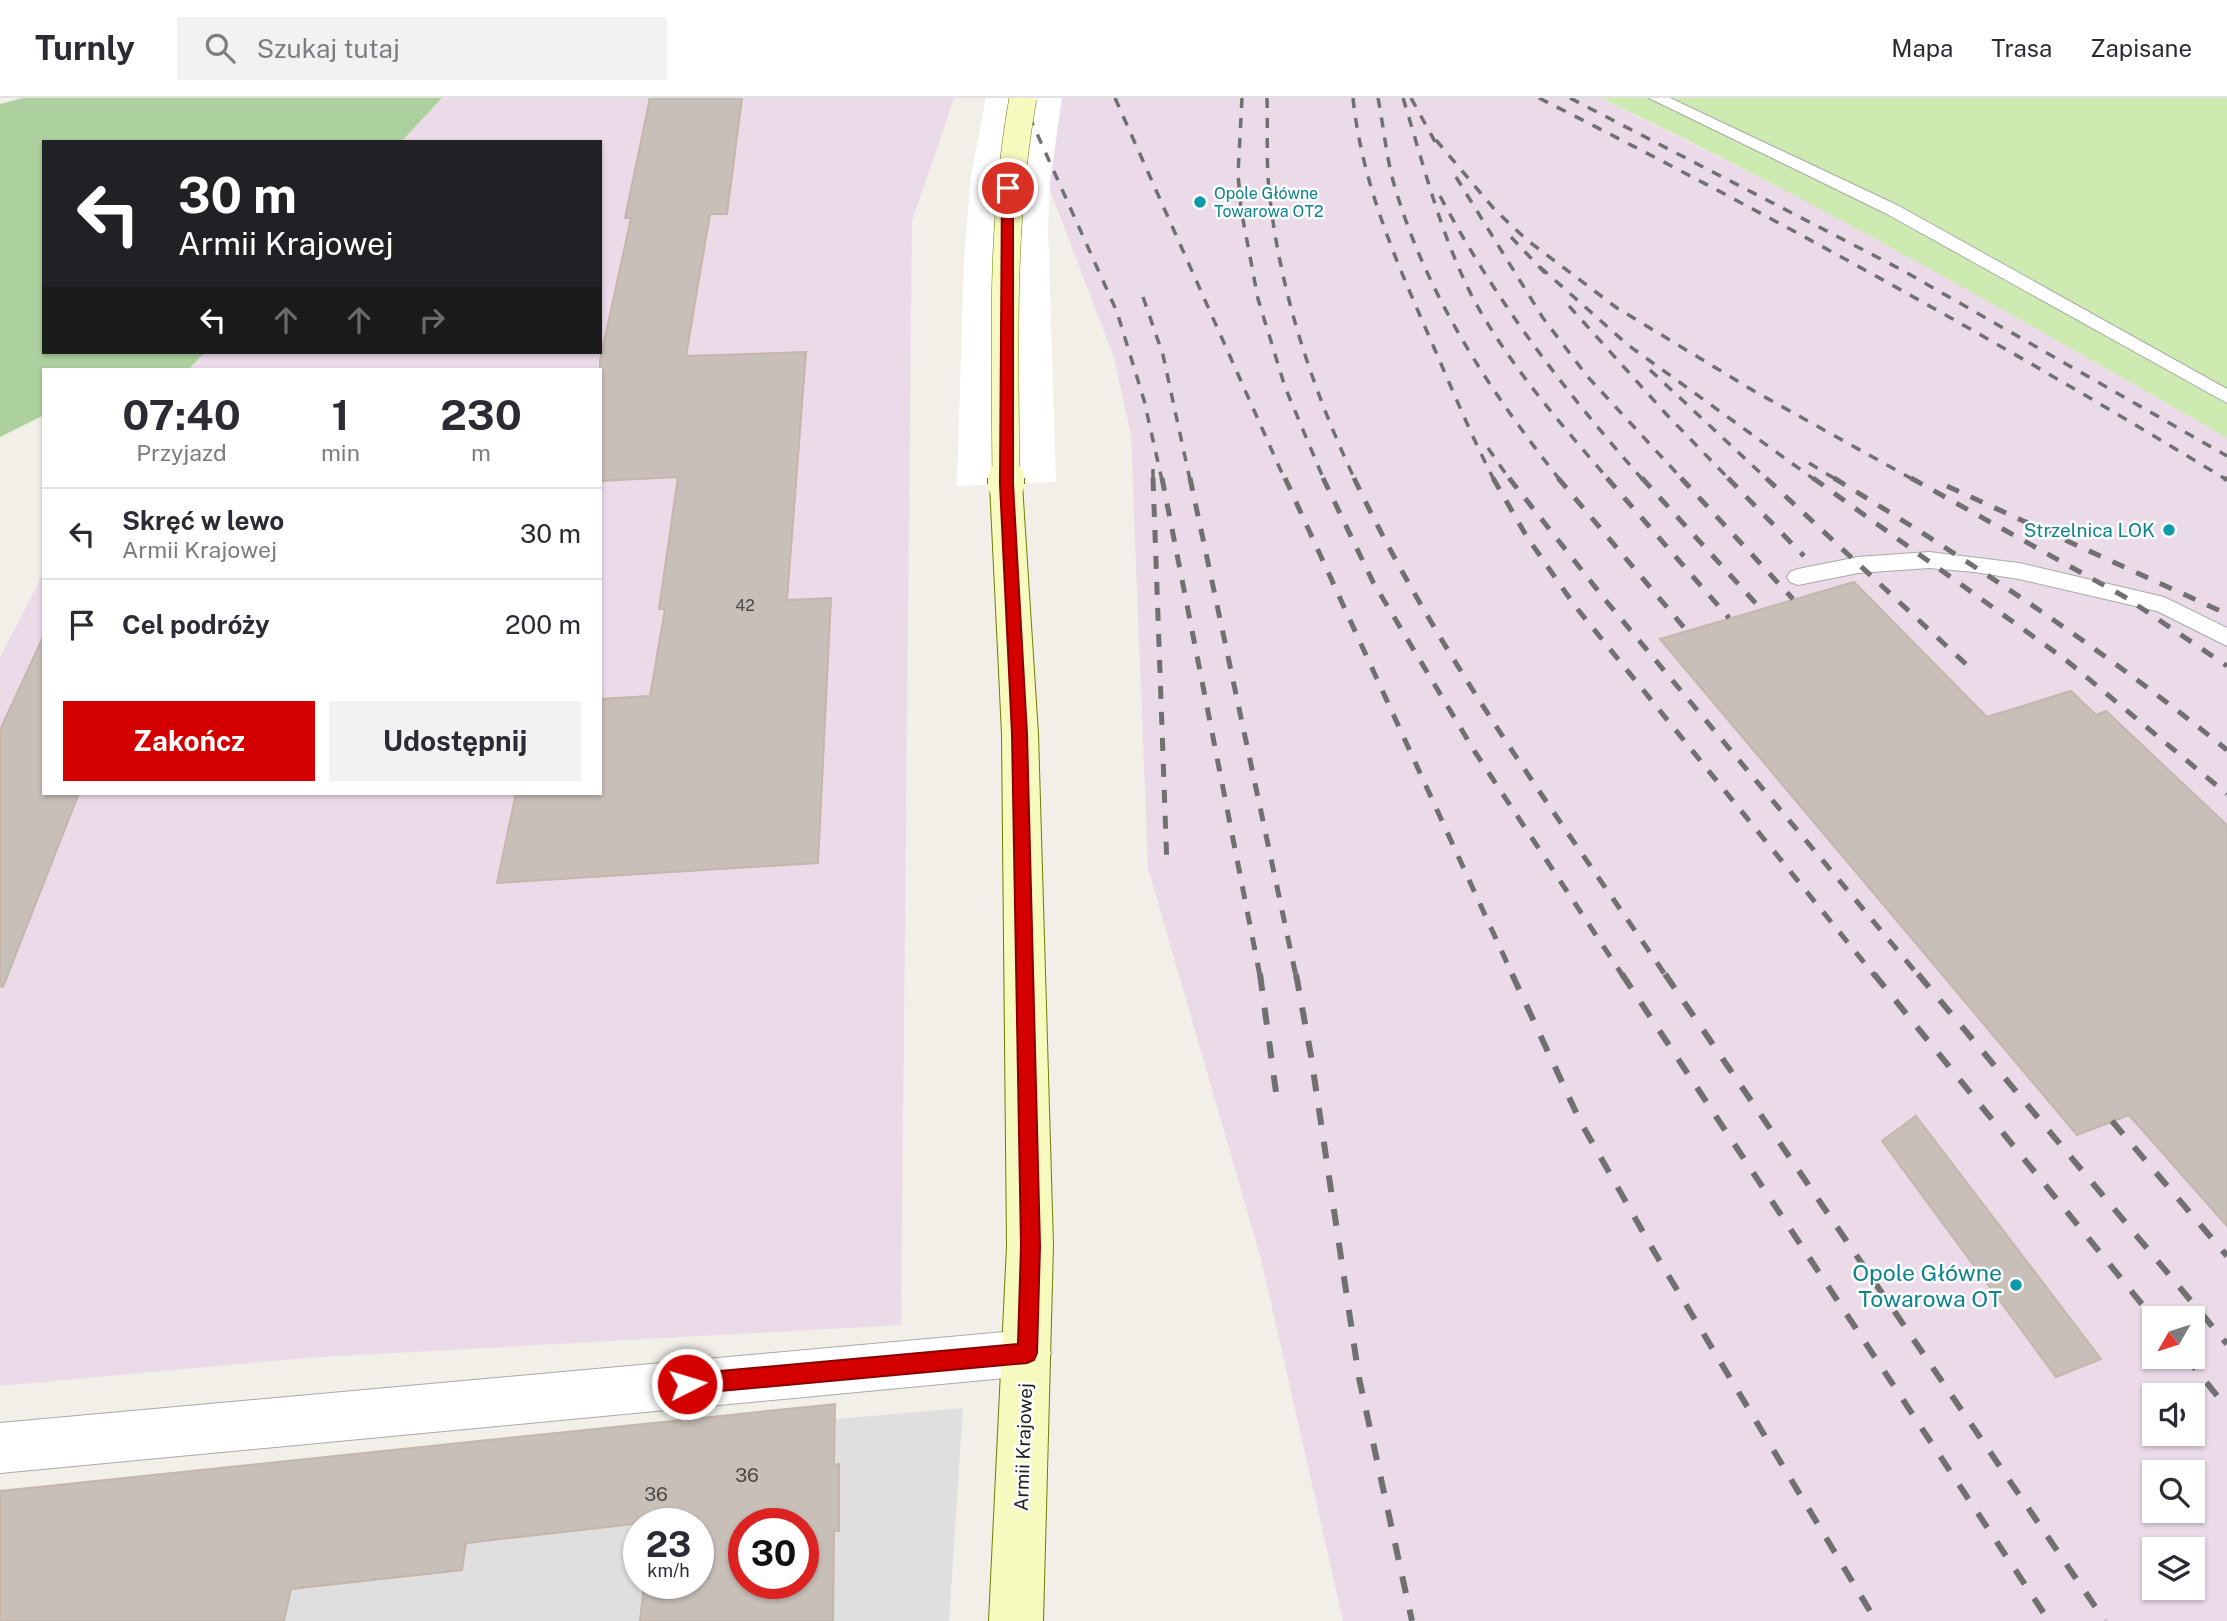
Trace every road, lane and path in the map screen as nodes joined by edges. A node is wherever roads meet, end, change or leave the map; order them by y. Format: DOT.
graph roads {
  1 [pos="1023,98"];
  2 [pos="1657,98"];
  3 [pos="2227,397"];
  4 [pos="1798,577"];
  5 [pos="2227,638"];
  6 [pos="1027,1353"];
  7 [pos="0,1448"];
  8 [pos="1016,1621"];
  1 -- 6 [label="main road, Armii Krajowej, bridge"];
  2 -- 3 [label="lane"];
  4 -- 5 [label="lane"];
  6 -- 7 [label="street"];
  6 -- 8 [label="main road, Armii Krajowej"];
}
